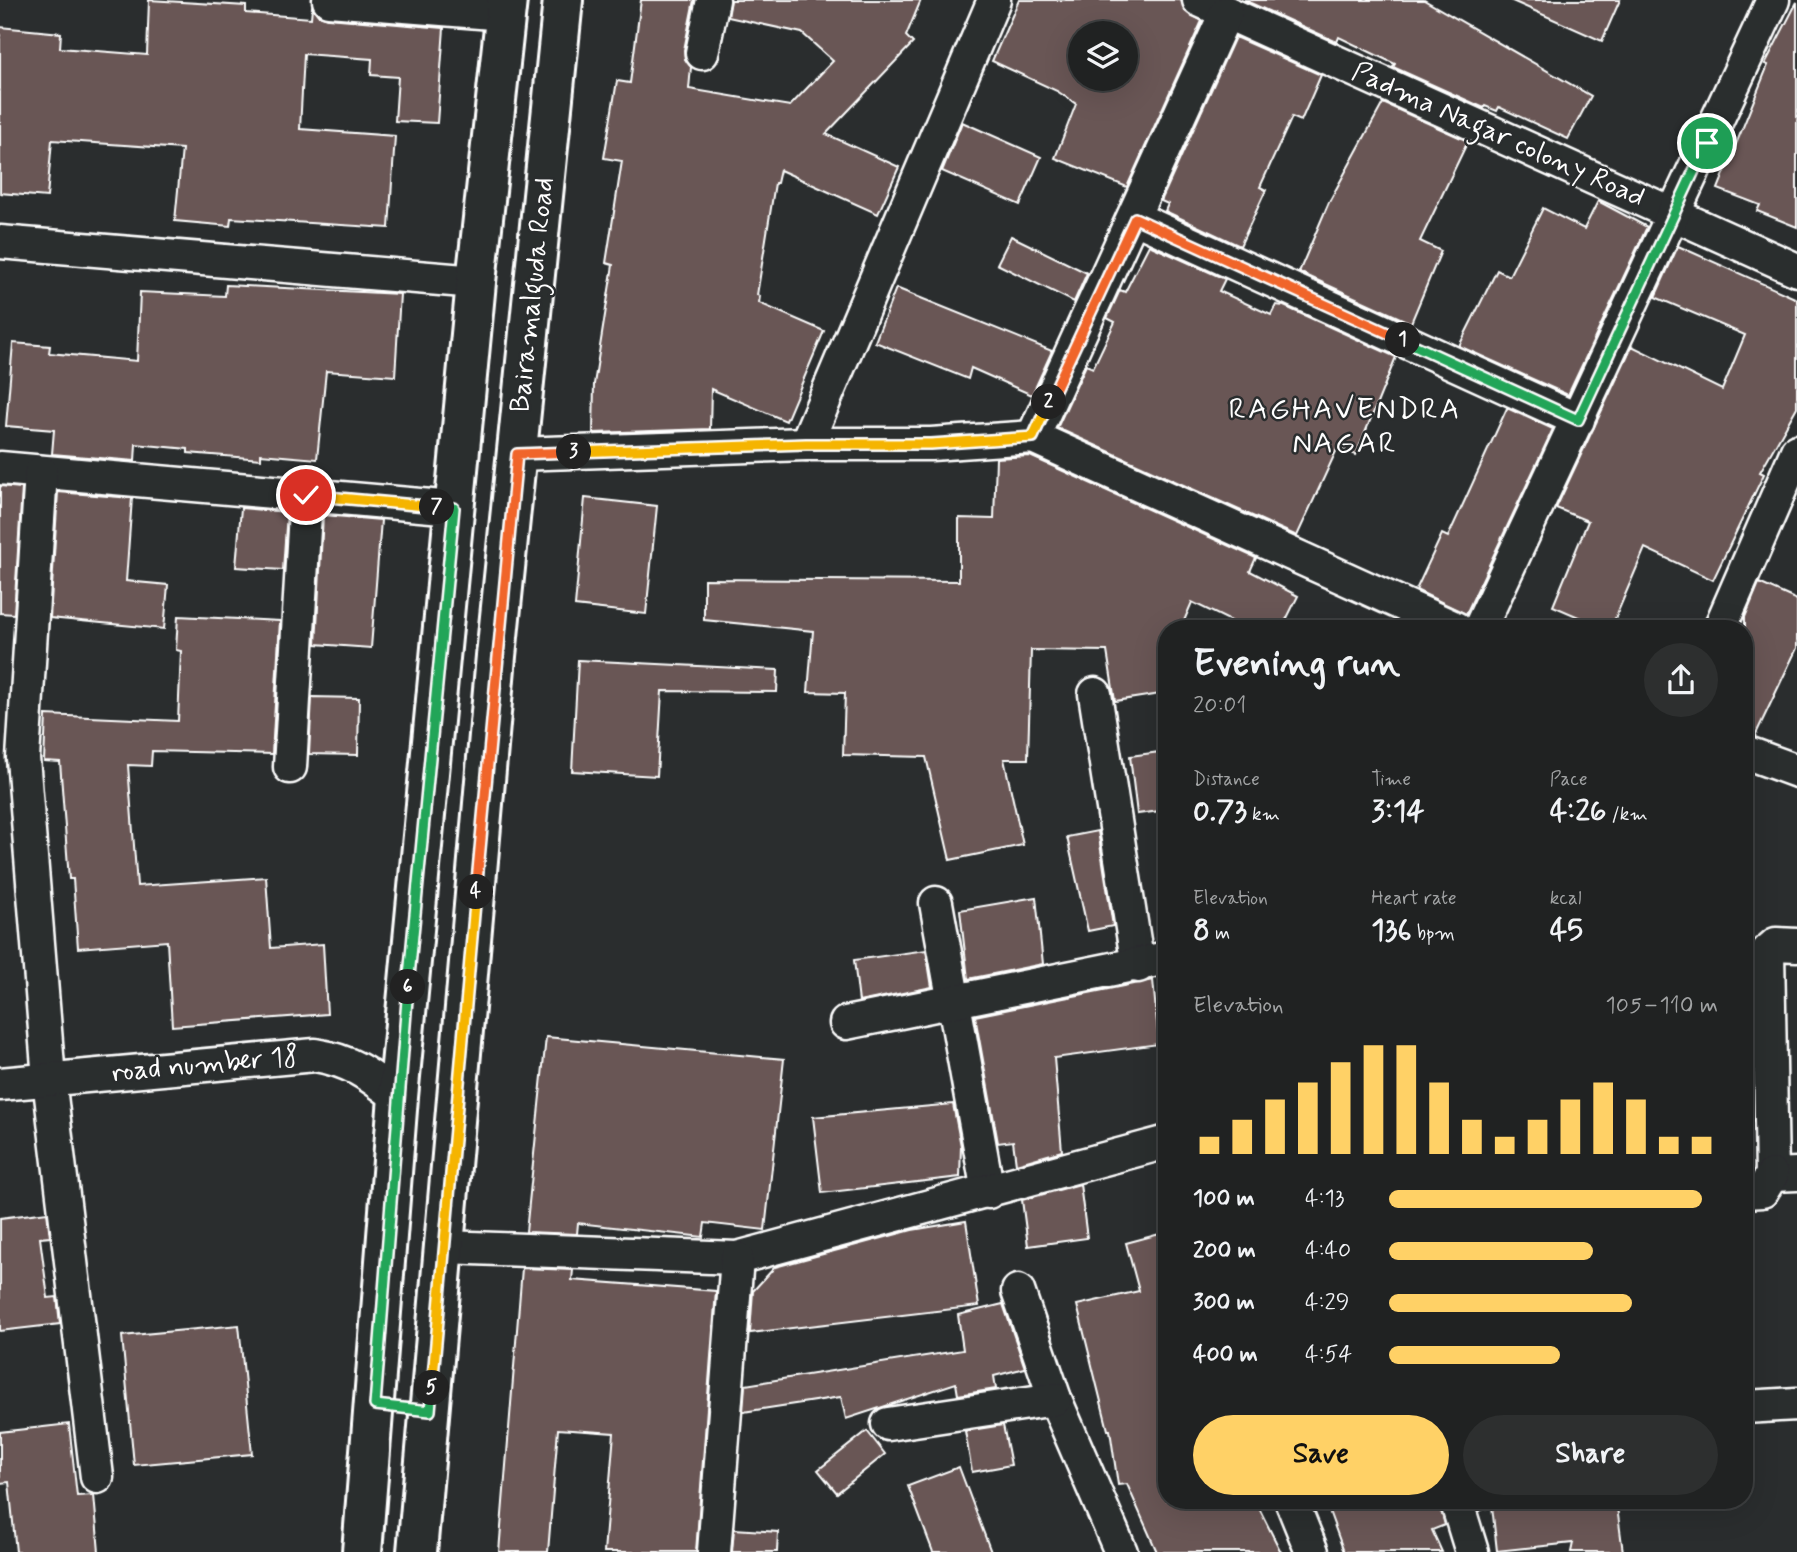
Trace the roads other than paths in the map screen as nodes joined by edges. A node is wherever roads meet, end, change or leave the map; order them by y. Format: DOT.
graph roads {
  1 [pos="329,0"];
  2 [pos="563,0"];
  3 [pos="713,0"];
  4 [pos="994,0"];
  5 [pos="1773,0"];
  6 [pos="1213,6"];
  7 [pos="506,7"];
  8 [pos="702,53"];
  9 [pos="1674,215"];
  10 [pos="1135,218"];
  11 [pos="0,243"];
  12 [pos="1797,271"];
  13 [pos="476,282"];
  14 [pos="1578,420"];
  15 [pos="1033,437"];
  16 [pos="806,444"];
  17 [pos="1797,452"];
  18 [pos="517,454"];
  19 [pos="0,468"];
  20 [pos="41,472"];
  21 [pos="306,495"];
  22 [pos="454,508"];
  23 [pos="1437,620"];
  24 [pos="1484,620"];
  25 [pos="1724,620"];
  26 [pos="1095,694"];
  27 [pos="1753,755"];
  28 [pos="290,767"];
  29 [pos="1797,771"];
  30 [pos="936,902"];
  31 [pos="1797,945"];
  32 [pos="1153,962"];
  33 [pos="951,999"];
  34 [pos="1757,999"];
  35 [pos="846,1023"];
  36 [pos="49,1079"];
  37 [pos="0,1084"];
  38 [pos="398,1097"];
  39 [pos="1158,1145"];
  40 [pos="1784,1175"];
  41 [pos="988,1192"];
  42 [pos="1753,1192"];
  43 [pos="445,1247"];
  44 [pos="737,1258"];
  45 [pos="1018,1291"];
  46 [pos="1055,1399"];
  47 [pos="1797,1404"];
  48 [pos="1753,1406"];
  49 [pos="374,1419"];
  50 [pos="888,1424"];
  51 [pos="428,1426"];
  52 [pos="97,1477"];
  53 [pos="1294,1509"];
  54 [pos="1459,1509"];
  55 [pos="362,1552"];
  56 [pos="417,1552"];
  57 [pos="714,1552"];
  58 [pos="1121,1552"];
  59 [pos="1312,1552"];
  60 [pos="1472,1552"];
  1 -- 7 [label="street"];
  2 -- 18 [label="main road, Bairamalguda Road"];
  3 -- 8 [label="street"];
  4 -- 16 [label="street"];
  5 -- 9 [label="street"];
  6 -- 9 [label="street, Padma Nagar colony Road"];
  6 -- 10 [label="street"];
  7 -- 13 [label="main road, Bairamalguda Road"];
  9 -- 12 [label="street, Padma Nagar colony Road"];
  9 -- 14 [label="street"];
  10 -- 14 [label="street"];
  10 -- 15 [label="street"];
  11 -- 13 [label="street"];
  13 -- 22 [label="main road, Bairamalguda Road"];
  14 -- 24 [label="street"];
  15 -- 16 [label="street"];
  15 -- 23 [label="street"];
  16 -- 18 [label="street"];
  17 -- 25 [label="street"];
  18 -- 43 [label="main road, Bairamalguda Road"];
  19 -- 20 [label="street"];
  20 -- 21 [label="street"];
  20 -- 36 [label="street"];
  21 -- 22 [label="street"];
  21 -- 28 [label="street"];
  22 -- 38 [label="main road, Bairamalguda Road"];
  26 -- 32 [label="street"];
  27 -- 29 [label="street"];
  30 -- 33 [label="street"];
  31 -- 34 [label="street"];
  32 -- 33 [label="street"];
  33 -- 35 [label="street"];
  33 -- 41 [label="street"];
  34 -- 40 [label="street"];
  36 -- 37 [label="street, road number 18"];
  36 -- 38 [label="street, road number 18"];
  36 -- 52 [label="street"];
  38 -- 49 [label="main road, Bairamalguda Road"];
  39 -- 41 [label="street"];
  40 -- 42 [label="street"];
  41 -- 44 [label="street"];
  43 -- 44 [label="street"];
  43 -- 51 [label="main road, Bairamalguda Road"];
  44 -- 57 [label="street"];
  45 -- 46 [label="street"];
  46 -- 50 [label="street"];
  46 -- 58 [label="street"];
  47 -- 48 [label="street"];
  49 -- 51 [label="main road"];
  49 -- 55 [label="main road, Bairamalguda Road"];
  51 -- 56 [label="main road, Bairamalguda Road"];
  53 -- 59 [label="street"];
  54 -- 60 [label="street"];
}
